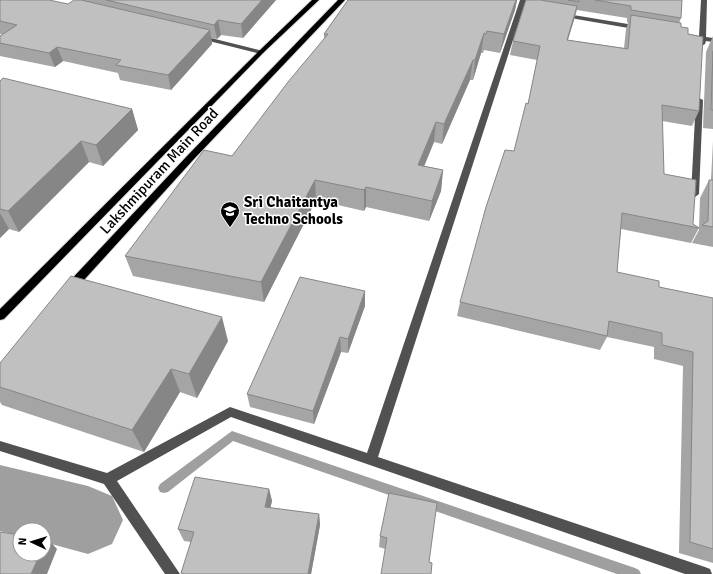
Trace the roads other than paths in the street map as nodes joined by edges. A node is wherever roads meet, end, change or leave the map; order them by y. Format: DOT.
graph roads {
  1 [pos="316,0"];
  2 [pos="342,0"];
  3 [pos="704,0"];
  4 [pos="521,6"];
  5 [pos="550,13"];
  6 [pos="649,29"];
  7 [pos="679,34"];
  8 [pos="192,36"];
  9 [pos="702,38"];
  10 [pos="713,40"];
  11 [pos="261,52"];
  12 [pos="701,54"];
  13 [pos="700,92"];
  14 [pos="694,200"];
  15 [pos="64,294"];
  16 [pos="0,316"];
  17 [pos="0,446"];
  18 [pos="371,461"];
  19 [pos="108,479"];
  20 [pos="173,574"];
  21 [pos="705,574"];
  1 -- 11 [label="main road, Lakshmipuram Main Road"];
  2 -- 15 [label="main road, Lakshmipuram Main Road"];
  3 -- 9 [label="street"];
  4 -- 18 [label="street"];
  5 -- 6 [label="street"];
  7 -- 9 [label="street"];
  8 -- 11 [label="street"];
  9 -- 10 [label="street"];
  9 -- 12 [label="street"];
  11 -- 16 [label="main road, Lakshmipuram Main Road"];
  13 -- 14 [label="street"];
  17 -- 19 [label="street"];
  18 -- 19 [label="street"];
  18 -- 21 [label="street"];
  19 -- 20 [label="street"];
}
